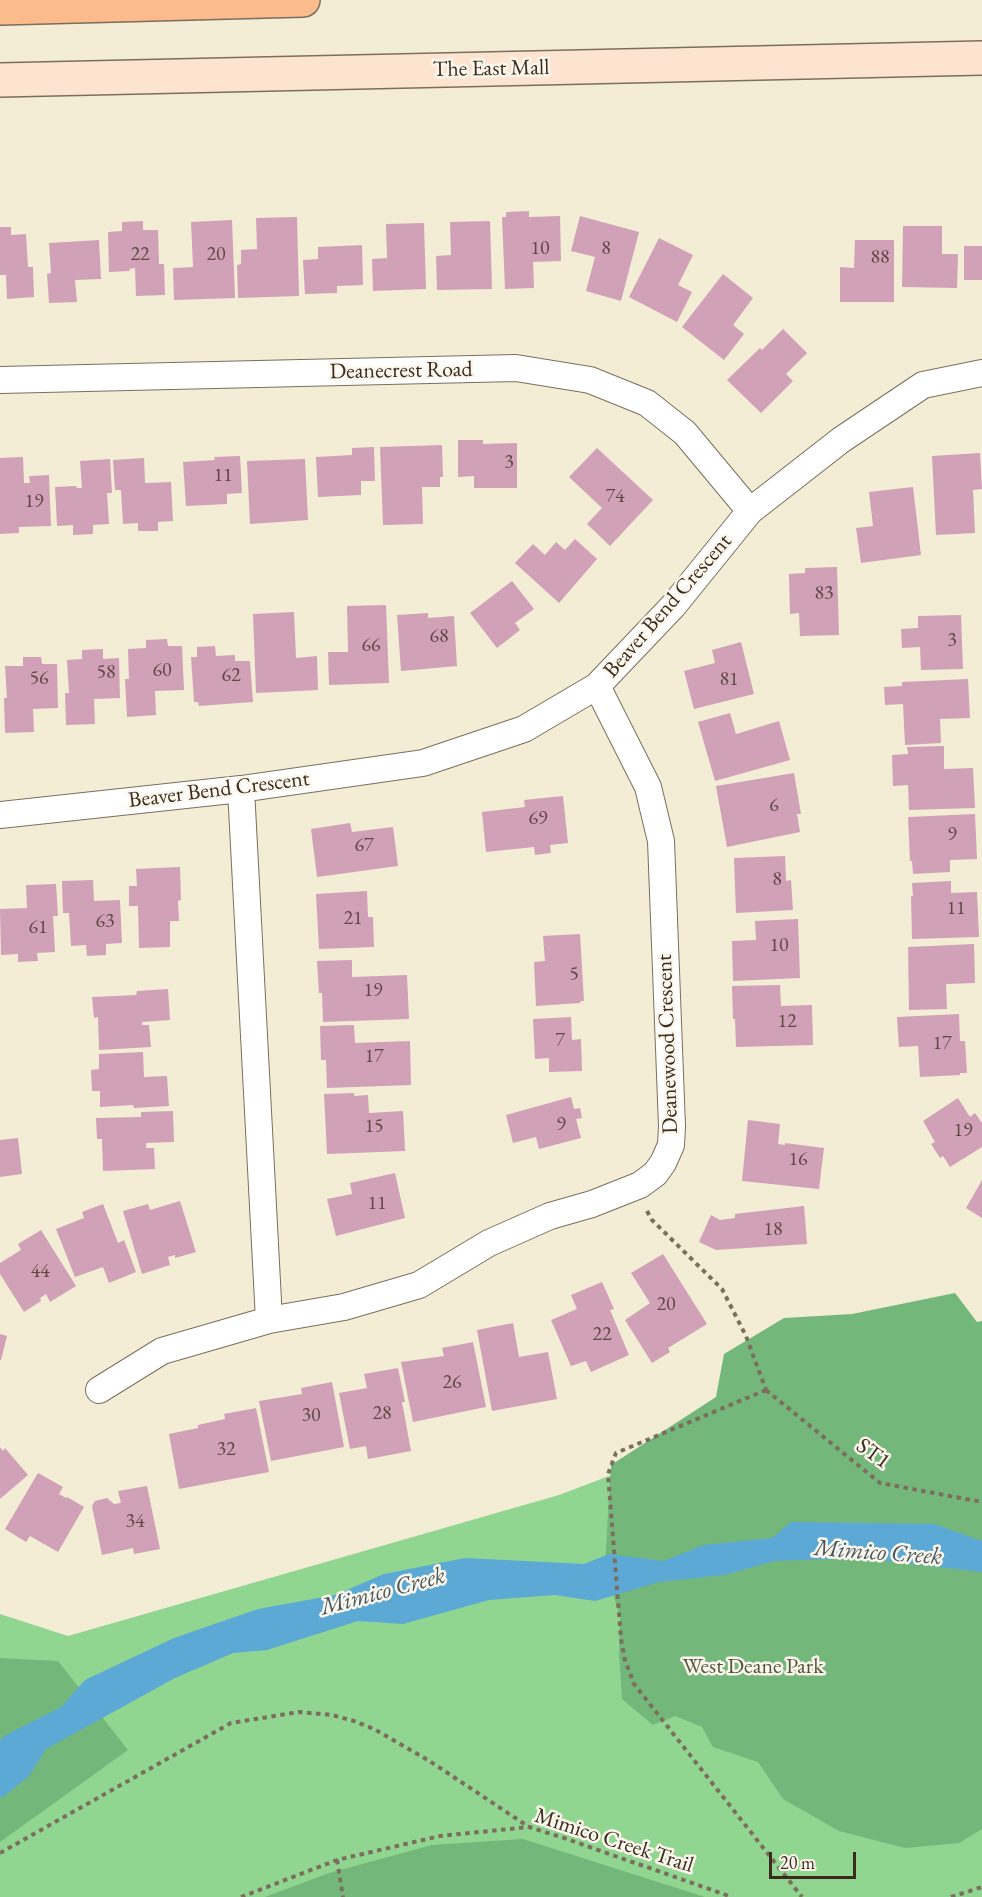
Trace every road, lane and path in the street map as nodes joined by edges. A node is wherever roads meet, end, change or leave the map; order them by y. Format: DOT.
graph roads {
  1 [pos="303,0"];
  2 [pos="0,8"];
  3 [pos="982,58"];
  4 [pos="0,80"];
  5 [pos="982,373"];
  6 [pos="0,380"];
  7 [pos="750,511"];
  8 [pos="597,686"];
  9 [pos="241,789"];
  10 [pos="0,815"];
  11 [pos="645,1208"];
  12 [pos="269,1320"];
  13 [pos="99,1390"];
  14 [pos="766,1390"];
  15 [pos="982,1502"];
  16 [pos="529,1827"];
  17 [pos="0,1853"];
  18 [pos="337,1860"];
  19 [pos="982,1887"];
  20 [pos="241,1897"];
  21 [pos="343,1897"];
  22 [pos="732,1897"];
  23 [pos="802,1897"];
  24 [pos="951,1897"];
  1 -- 2 [label="highway"];
  3 -- 4 [label="main road, The East Mall"];
  5 -- 7 [label="street, Beaver Bend Crescent"];
  6 -- 7 [label="street, Deanecrest Road"];
  7 -- 8 [label="street, Beaver Bend Crescent"];
  8 -- 9 [label="street, Beaver Bend Crescent"];
  8 -- 12 [label="street, Deanewood Crescent"];
  9 -- 10 [label="street, Beaver Bend Crescent"];
  9 -- 12 [label="street"];
  11 -- 14 [label="path"];
  12 -- 13 [label="street, Deanewood Crescent"];
  14 -- 15 [label="path, ST1"];
  14 -- 23 [label="path"];
  16 -- 17 [label="path"];
  16 -- 18 [label="path, Mimico Creek Trail"];
  16 -- 22 [label="path, Mimico Creek Trail"];
  18 -- 20 [label="path, Mimico Creek Trail"];
  18 -- 21 [label="path"];
  19 -- 24 [label="path"];
}
